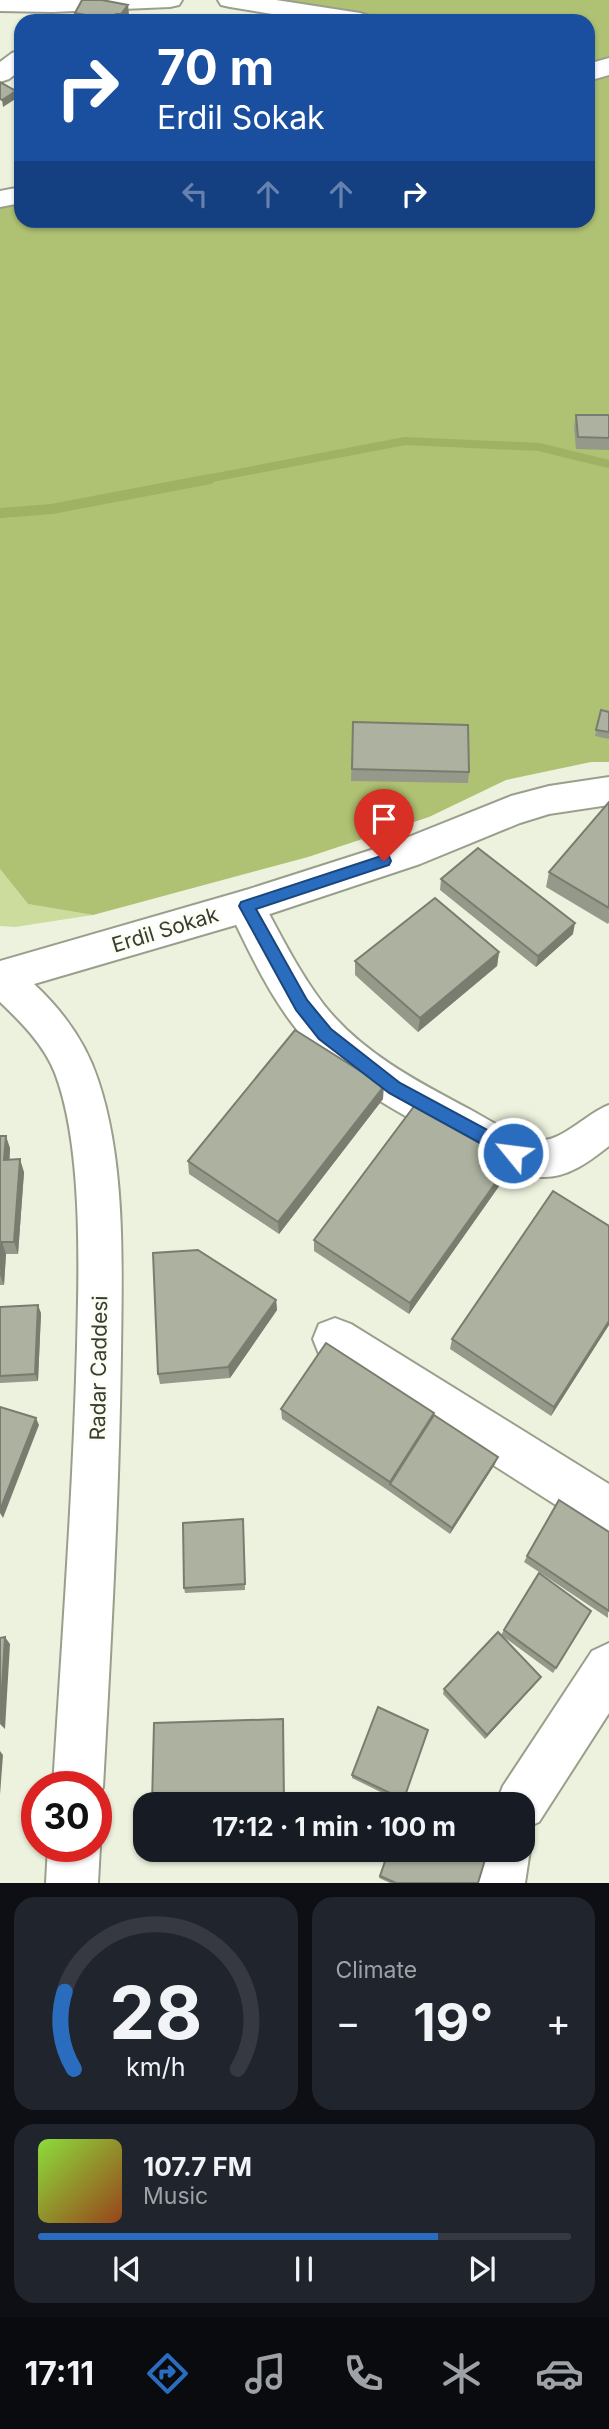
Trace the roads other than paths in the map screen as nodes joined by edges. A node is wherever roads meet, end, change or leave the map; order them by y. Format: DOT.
graph roads {
  1 [pos="170,0"];
  2 [pos="230,0"];
  3 [pos="0,4"];
  4 [pos="51,13"];
  5 [pos="317,14"];
  6 [pos="14,63"];
  7 [pos="0,74"];
  8 [pos="609,791"];
  9 [pos="246,906"];
  10 [pos="0,978"];
  11 [pos="609,1123"];
  12 [pos="335,1339"];
  13 [pos="609,1511"];
  14 [pos="609,1668"];
  15 [pos="79,1771"];
  16 [pos="529,1792"];
  17 [pos="73,1862"];
  18 [pos="502,1862"];
  19 [pos="72,1883"];
  20 [pos="499,1883"];
  1 -- 4 [label="street"];
  2 -- 5 [label="street"];
  3 -- 4 [label="street"];
  6 -- 7 [label="street"];
  8 -- 9 [label="street, Erdil Sokak"];
  9 -- 10 [label="street, Erdil Sokak"];
  9 -- 11 [label="street"];
  10 -- 15 [label="street, Radar Caddesi"];
  12 -- 13 [label="street"];
  14 -- 16 [label="street"];
  17 -- 19 [label="street"];
  18 -- 20 [label="street"];
}
